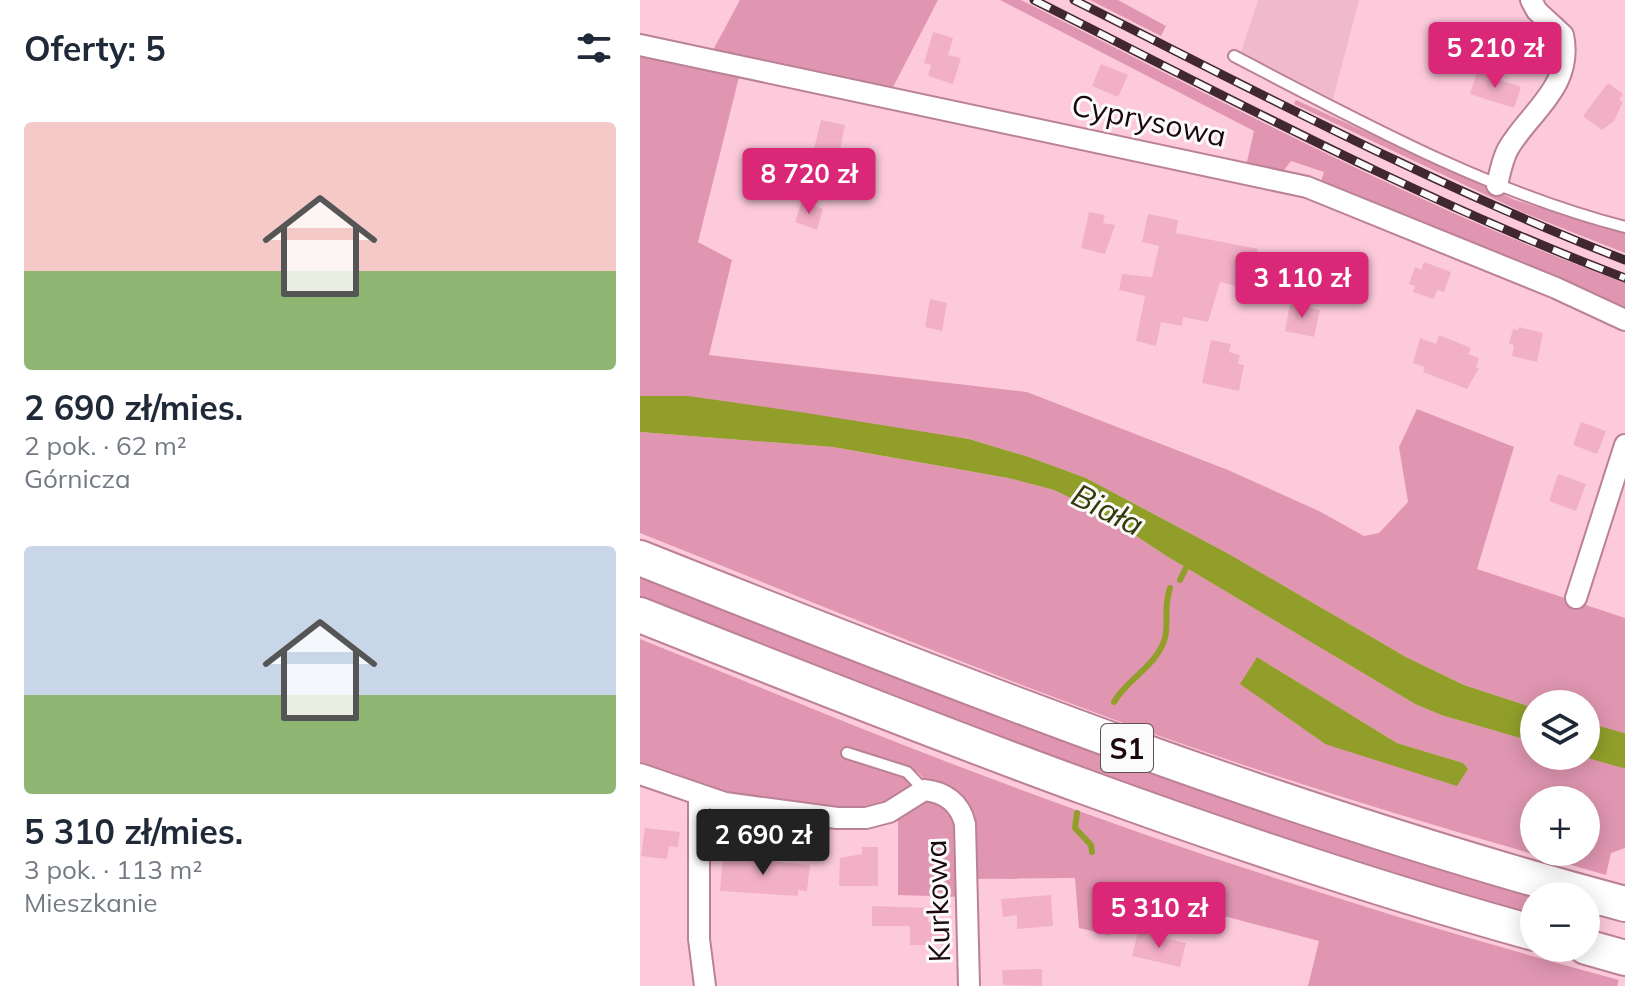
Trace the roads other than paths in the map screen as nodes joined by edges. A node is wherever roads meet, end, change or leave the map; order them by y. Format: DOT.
graph roads {
  1 [pos="1531,0"];
  2 [pos="640,45"];
  3 [pos="1234,56"];
  4 [pos="1497,185"];
  5 [pos="1625,227"];
  6 [pos="1625,320"];
  7 [pos="1625,445"];
  8 [pos="640,558"];
  9 [pos="1576,598"];
  10 [pos="640,615"];
  11 [pos="847,753"];
  12 [pos="640,774"];
  13 [pos="924,790"];
  14 [pos="699,797"];
  15 [pos="1625,904"];
  16 [pos="1520,929"];
  17 [pos="1600,951"];
  18 [pos="1625,958"];
  19 [pos="705,986"];
  20 [pos="969,986"];
  1 -- 4 [label="street"];
  2 -- 6 [label="street, Cyprysowa"];
  3 -- 4 [label="lane"];
  4 -- 5 [label="lane"];
  7 -- 9 [label="street"];
  8 -- 15 [label="highway, S1"];
  10 -- 16 [label="highway, S1"];
  11 -- 13 [label="lane"];
  12 -- 14 [label="street"];
  13 -- 14 [label="street"];
  13 -- 20 [label="street, Kurkowa"];
  14 -- 19 [label="street"];
  17 -- 18 [label="highway"];
}
